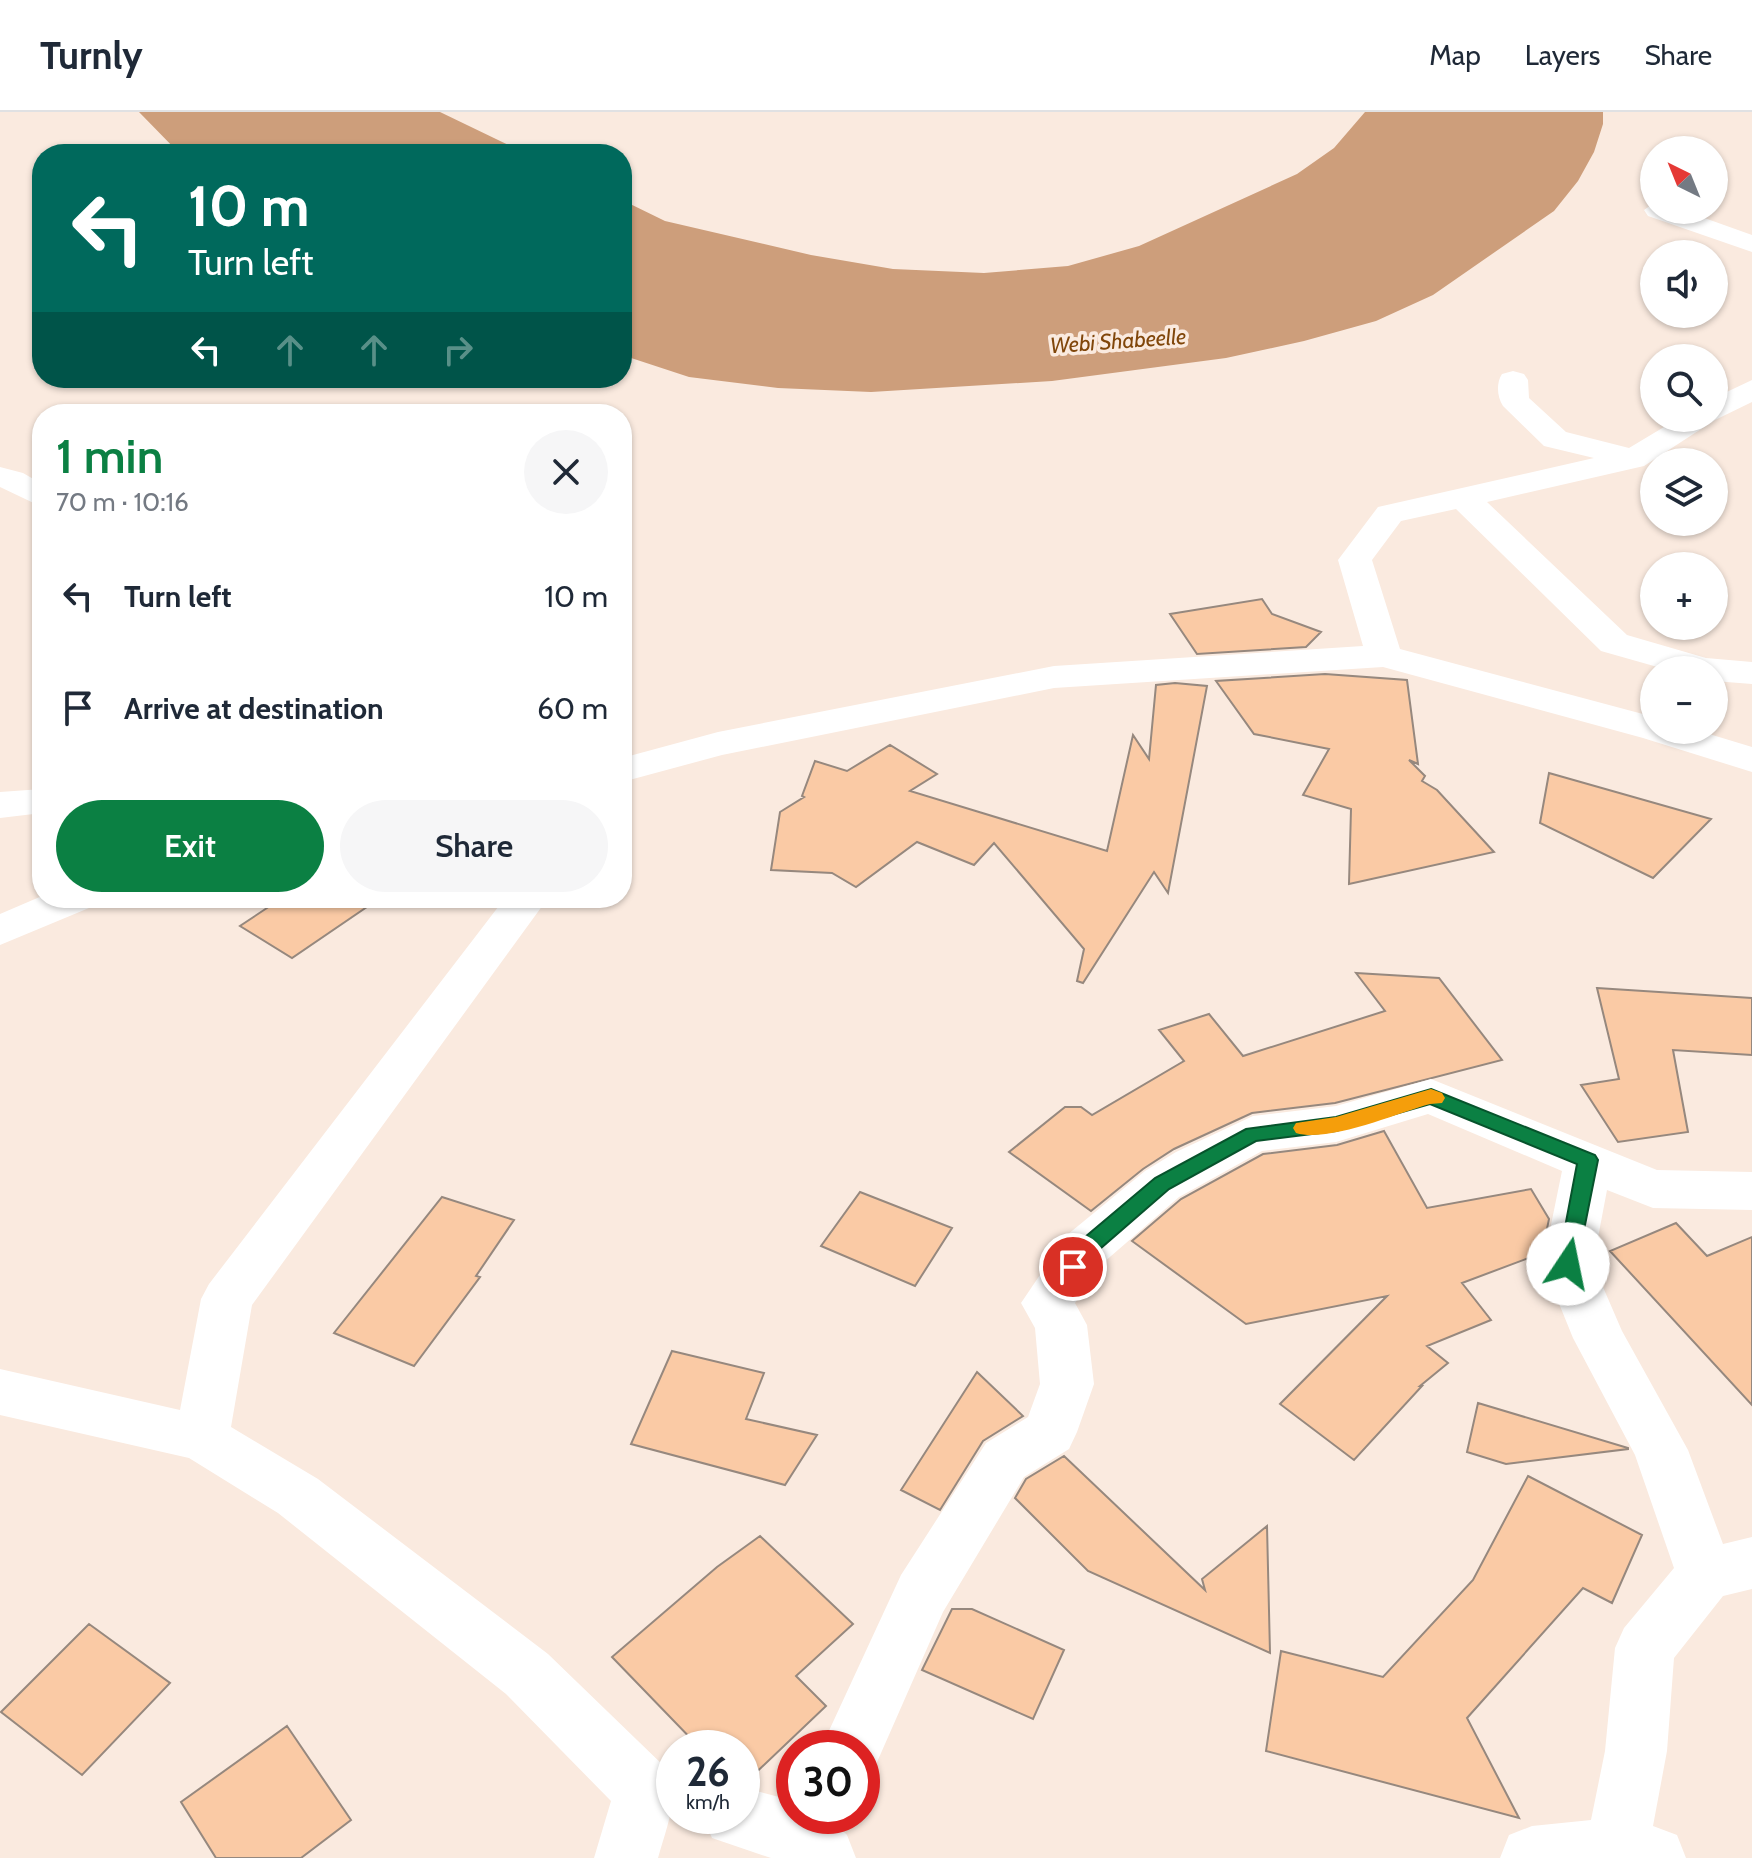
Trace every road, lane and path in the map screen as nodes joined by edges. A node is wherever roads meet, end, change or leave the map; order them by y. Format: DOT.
graph roads {
  1 [pos="1696,224"];
  2 [pos="1752,244"];
  3 [pos="1513,380"];
  4 [pos="1752,389"];
  5 [pos="1728,403"];
  6 [pos="1678,432"];
  7 [pos="1633,459"];
  8 [pos="0,477"];
  9 [pos="32,491"];
  10 [pos="1465,499"];
  11 [pos="1384,656"];
  12 [pos="1752,673"];
  13 [pos="1640,726"];
  14 [pos="1701,744"];
  15 [pos="1752,760"];
  16 [pos="632,767"];
  17 [pos="32,802"];
  18 [pos="0,805"];
  19 [pos="52,908"];
  20 [pos="520,908"];
  21 [pos="0,931"];
  22 [pos="1588,1160"];
  23 [pos="1752,1191"];
  24 [pos="0,1392"];
  25 [pos="202,1438"];
  26 [pos="1729,1568"];
  27 [pos="860,1730"];
  28 [pos="656,1791"];
  29 [pos="656,1802"];
  30 [pos="760,1823"];
  31 [pos="813,1836"];
  32 [pos="1635,1853"];
  33 [pos="626,1858"];
  34 [pos="1532,1858"];
  1 -- 2 [label="street"];
  3 -- 7 [label="street"];
  4 -- 5 [label="street"];
  6 -- 7 [label="street"];
  7 -- 10 [label="street"];
  8 -- 9 [label="street"];
  10 -- 11 [label="street"];
  10 -- 12 [label="street"];
  11 -- 13 [label="street"];
  11 -- 16 [label="street"];
  14 -- 15 [label="street"];
  17 -- 18 [label="street"];
  19 -- 21 [label="street"];
  20 -- 25 [label="street"];
  22 -- 23 [label="street"];
  22 -- 26 [label="street"];
  22 -- 27 [label="street"];
  24 -- 25 [label="street"];
  25 -- 28 [label="street"];
  26 -- 32 [label="street"];
  29 -- 33 [label="street"];
  30 -- 31 [label="street"];
  32 -- 34 [label="street"];
}
